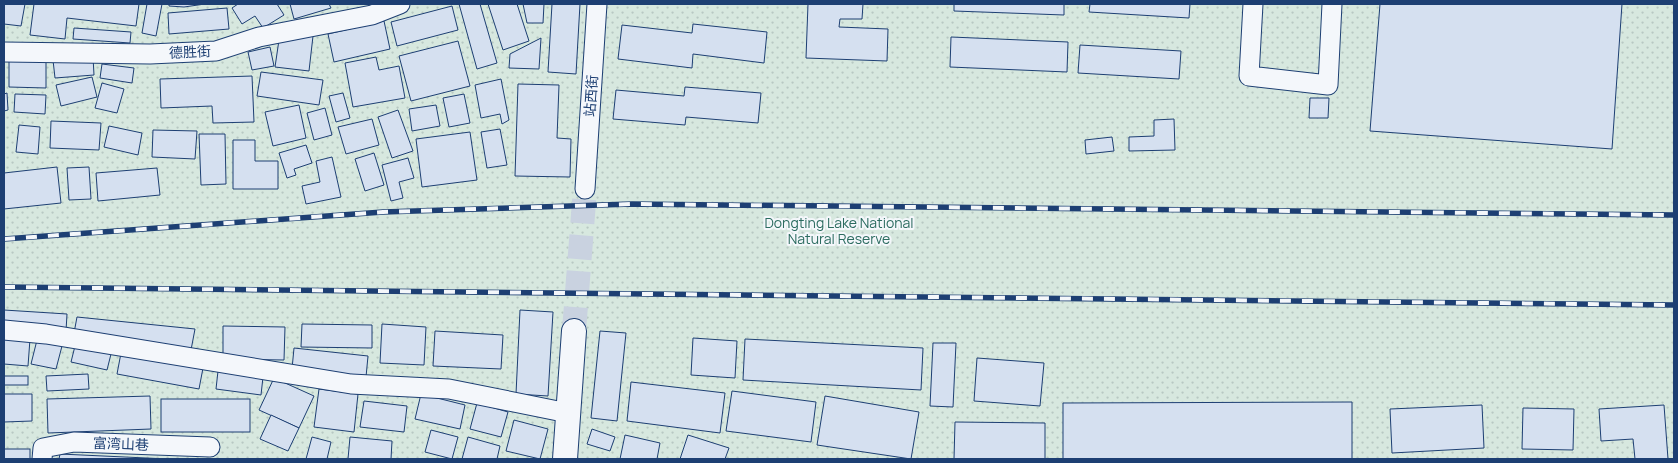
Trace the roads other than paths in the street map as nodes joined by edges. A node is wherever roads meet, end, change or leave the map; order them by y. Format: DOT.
graph roads {
  1 [pos="400,4"];
  2 [pos="597,4"];
  3 [pos="1252,4"];
  4 [pos="1332,4"];
  5 [pos="4,52"];
  6 [pos="585,189"];
  7 [pos="4,330"];
  8 [pos="574,332"];
  9 [pos="568,413"];
  10 [pos="210,447"];
  11 [pos="42,459"];
  12 [pos="564,459"];
  1 -- 5 [label="street, 德胜街"];
  2 -- 6 [label="street, 站西街"];
  3 -- 4 [label="street"];
  7 -- 9 [label="street"];
  8 -- 9 [label="main road"];
  9 -- 12 [label="main road"];
  10 -- 11 [label="street, 富湾山巷"];
}
